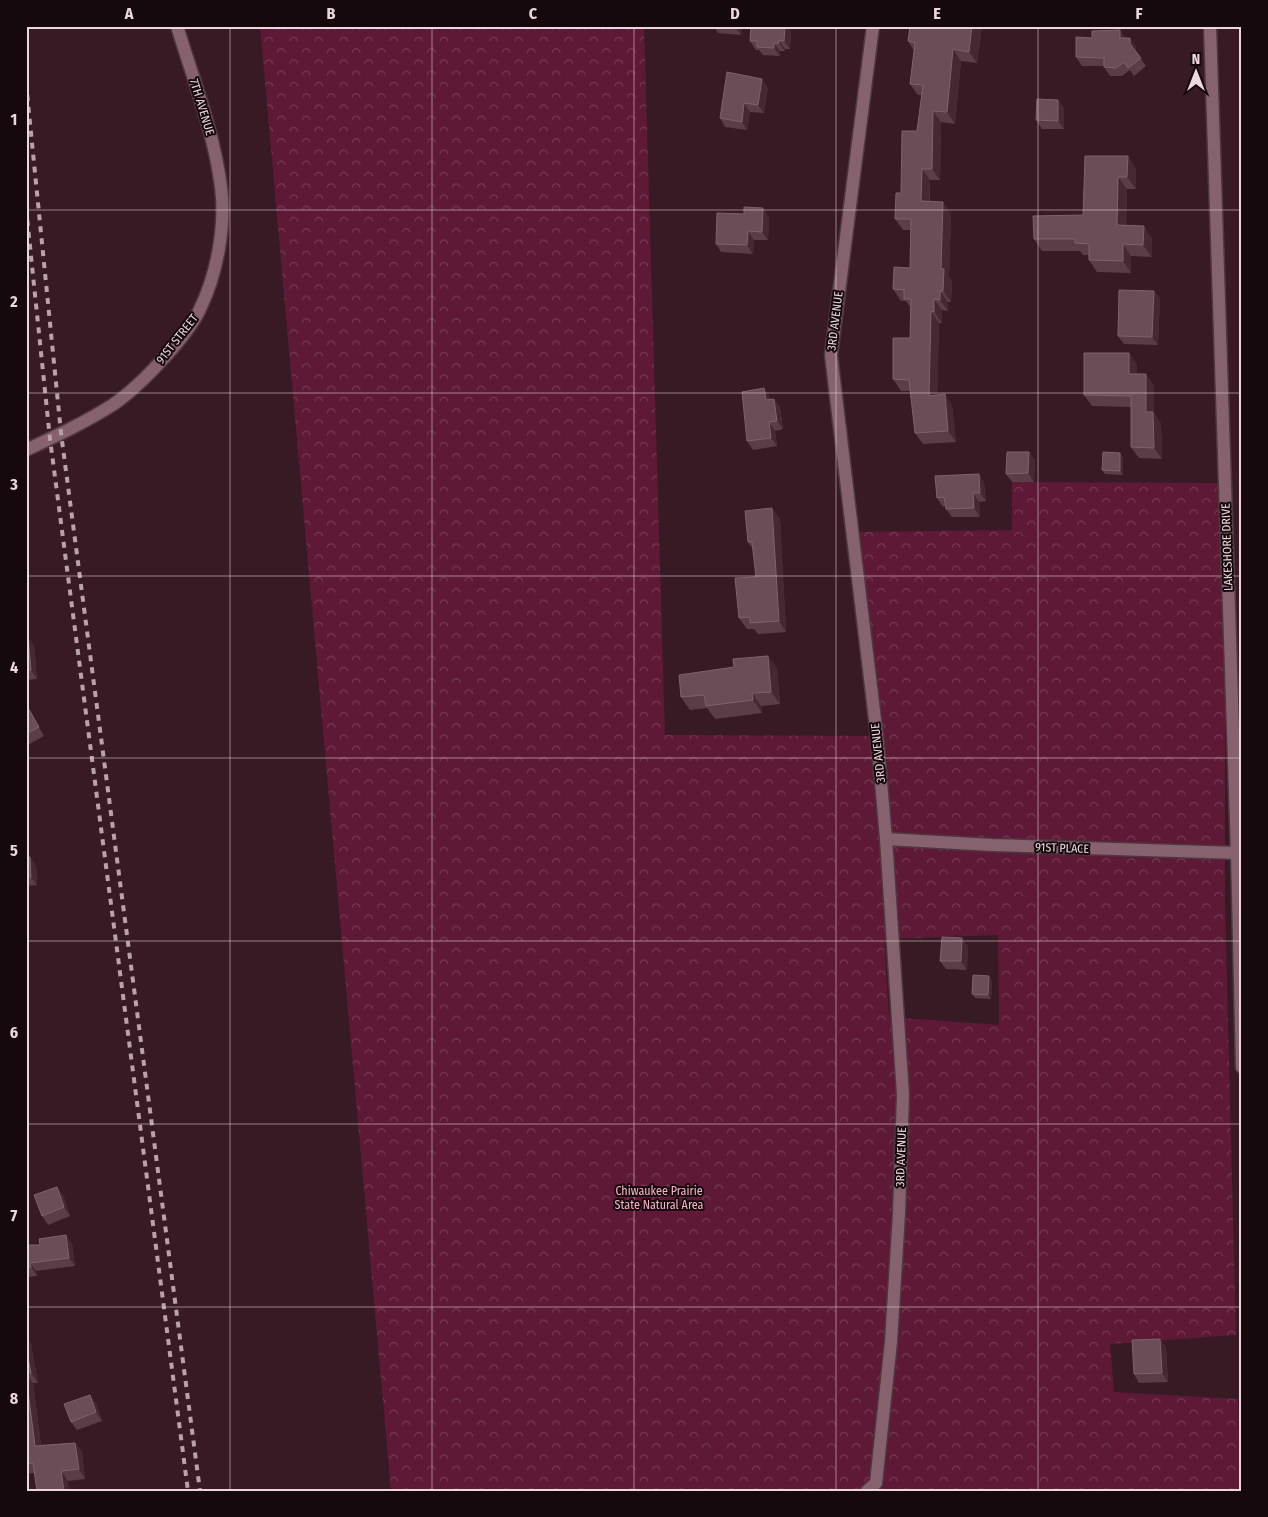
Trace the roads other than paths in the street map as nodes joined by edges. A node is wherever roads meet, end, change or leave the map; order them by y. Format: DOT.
graph roads {
  1 [pos="177,26"];
  2 [pos="873,26"];
  3 [pos="1210,26"];
  4 [pos="222,190"];
  5 [pos="26,450"];
  6 [pos="886,839"];
  7 [pos="1237,853"];
  8 [pos="1242,1067"];
  9 [pos="872,1487"];
  1 -- 4 [label="street, 7TH AVENUE"];
  2 -- 6 [label="street, 3RD AVENUE"];
  3 -- 7 [label="street, LAKESHORE DRIVE"];
  4 -- 5 [label="street, 91ST STREET"];
  6 -- 7 [label="street, 91ST PLACE"];
  6 -- 9 [label="street, 3RD AVENUE"];
  7 -- 8 [label="street, LAKESHORE DRIVE"];
}
